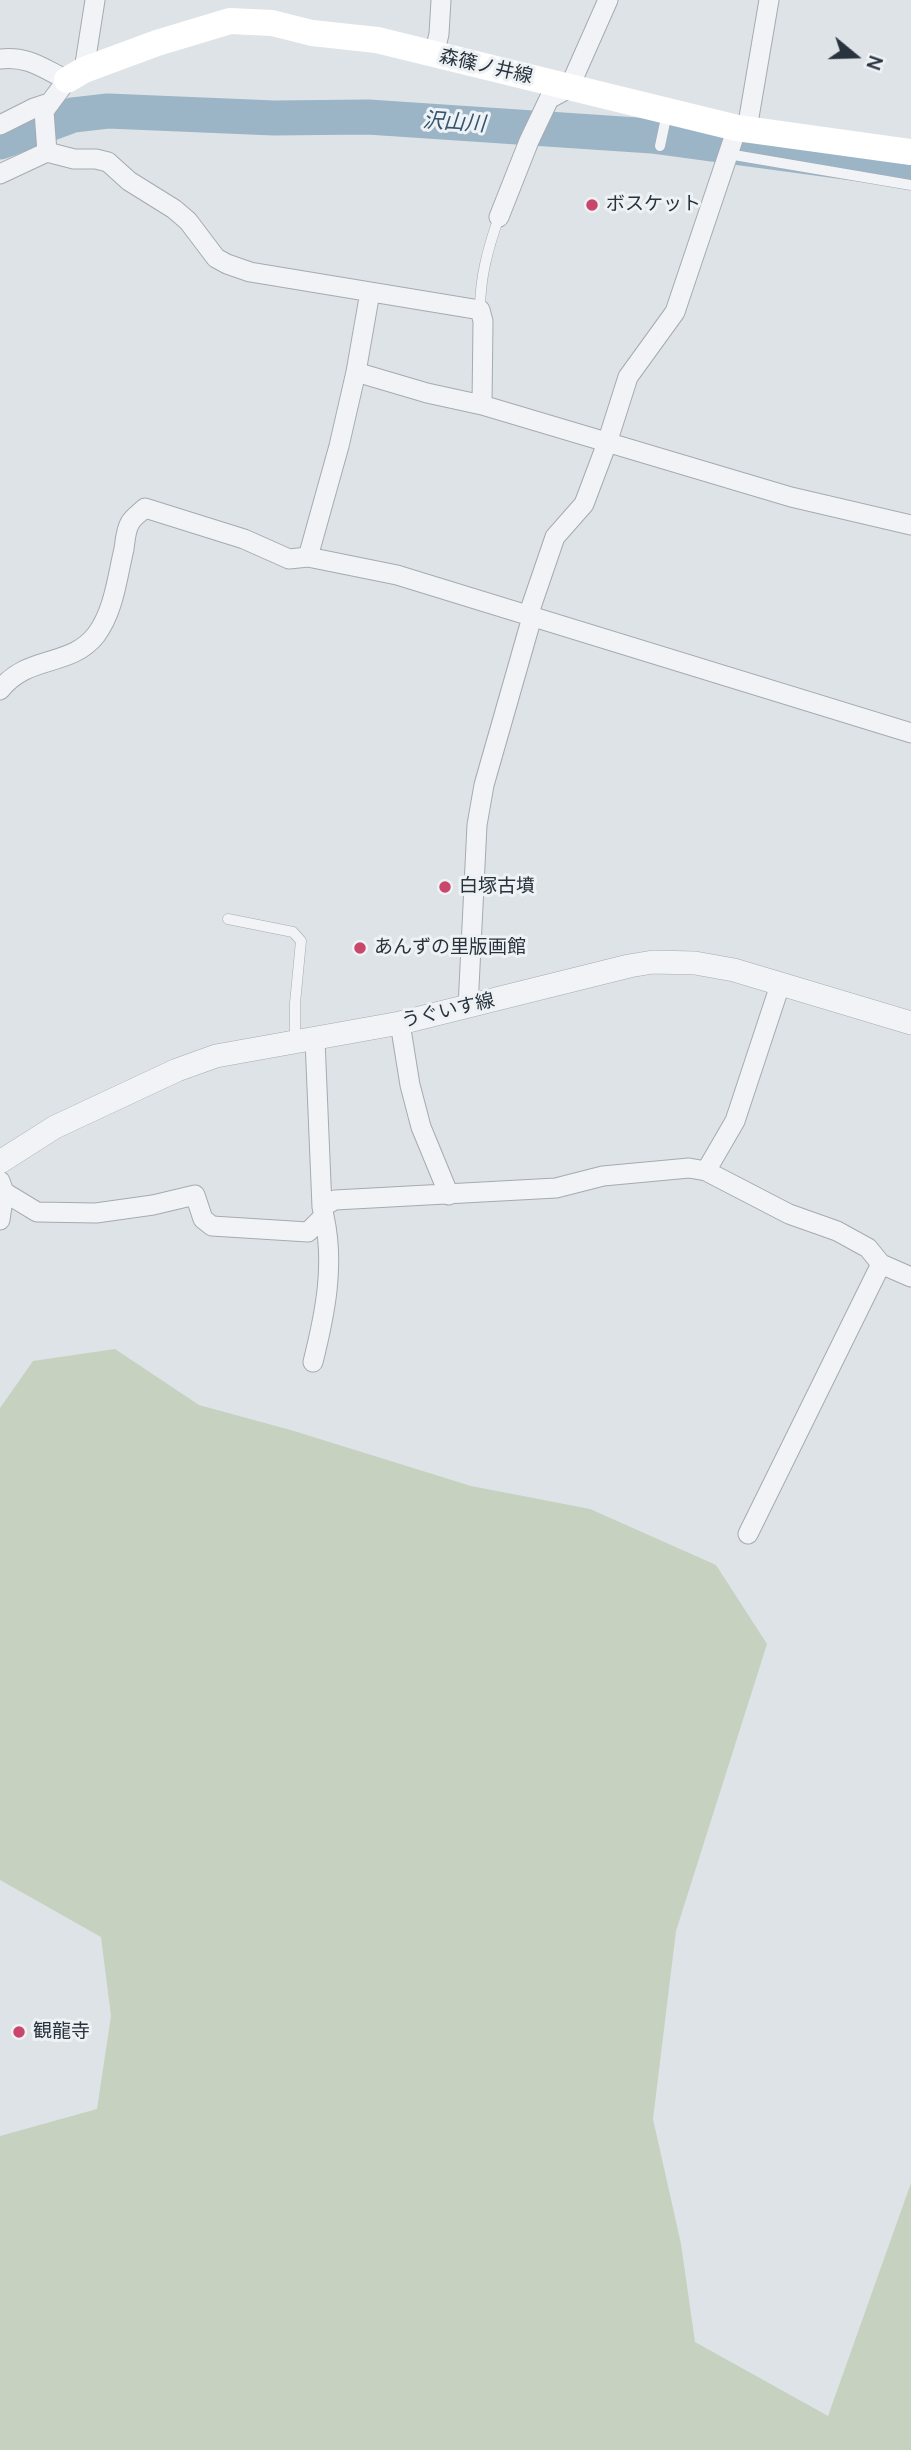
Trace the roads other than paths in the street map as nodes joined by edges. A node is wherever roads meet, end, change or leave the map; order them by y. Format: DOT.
graph roads {
  1 [pos="94,0"];
  2 [pos="441,0"];
  3 [pos="608,0"];
  4 [pos="769,0"];
  5 [pos="434,55"];
  6 [pos="0,60"];
  7 [pos="76,75"];
  8 [pos="569,88"];
  9 [pos="46,107"];
  10 [pos="665,122"];
  11 [pos="0,125"];
  12 [pos="735,139"];
  13 [pos="47,143"];
  14 [pos="660,145"];
  15 [pos="911,152"];
  16 [pos="0,174"];
  17 [pos="911,185"];
  18 [pos="499,217"];
  19 [pos="370,292"];
  20 [pos="480,310"];
  21 [pos="356,372"];
  22 [pos="482,405"];
  23 [pos="607,443"];
  24 [pos="911,524"];
  25 [pos="308,557"];
  26 [pos="531,617"];
  27 [pos="0,690"];
  28 [pos="911,733"];
  29 [pos="228,919"];
  30 [pos="780,985"];
  31 [pos="468,1007"];
  32 [pos="400,1023"];
  33 [pos="911,1023"];
  34 [pos="305,1041"];
  35 [pos="0,1163"];
  36 [pos="706,1171"];
  37 [pos="2,1186"];
  38 [pos="449,1195"];
  39 [pos="323,1212"];
  40 [pos="0,1220"];
  41 [pos="881,1265"];
  42 [pos="911,1276"];
  43 [pos="313,1362"];
  44 [pos="748,1534"];
  1 -- 7 [label="street"];
  2 -- 5 [label="street"];
  3 -- 8 [label="street"];
  4 -- 12 [label="street"];
  5 -- 7 [label="main road, 森篠ノ井線"];
  5 -- 8 [label="main road, 森篠ノ井線"];
  6 -- 7 [label="street"];
  7 -- 9 [label="street"];
  8 -- 10 [label="main road, 森篠ノ井線"];
  8 -- 18 [label="street"];
  9 -- 11 [label="street"];
  9 -- 13 [label="street"];
  10 -- 12 [label="main road, 森篠ノ井線"];
  10 -- 14 [label="lane"];
  12 -- 15 [label="main road, 森篠ノ井線"];
  12 -- 17 [label="lane"];
  12 -- 23 [label="street"];
  13 -- 16 [label="street"];
  13 -- 19 [label="street"];
  18 -- 20 [label="lane"];
  19 -- 20 [label="street"];
  19 -- 21 [label="street"];
  20 -- 22 [label="street"];
  21 -- 22 [label="street"];
  21 -- 25 [label="street"];
  22 -- 23 [label="street"];
  23 -- 24 [label="street"];
  23 -- 26 [label="street"];
  25 -- 26 [label="street"];
  25 -- 27 [label="street"];
  26 -- 28 [label="street"];
  26 -- 31 [label="street"];
  29 -- 34 [label="lane"];
  30 -- 31 [label="street, うぐいす線"];
  30 -- 33 [label="street, うぐいす線"];
  30 -- 36 [label="street"];
  31 -- 32 [label="street, うぐいす線"];
  32 -- 34 [label="street, うぐいす線"];
  32 -- 38 [label="street"];
  34 -- 35 [label="street, うぐいす線"];
  34 -- 39 [label="street"];
  36 -- 38 [label="street"];
  36 -- 41 [label="street"];
  37 -- 39 [label="street"];
  37 -- 40 [label="street"];
  38 -- 39 [label="street"];
  39 -- 43 [label="street"];
  41 -- 42 [label="street"];
  41 -- 44 [label="street"];
}
